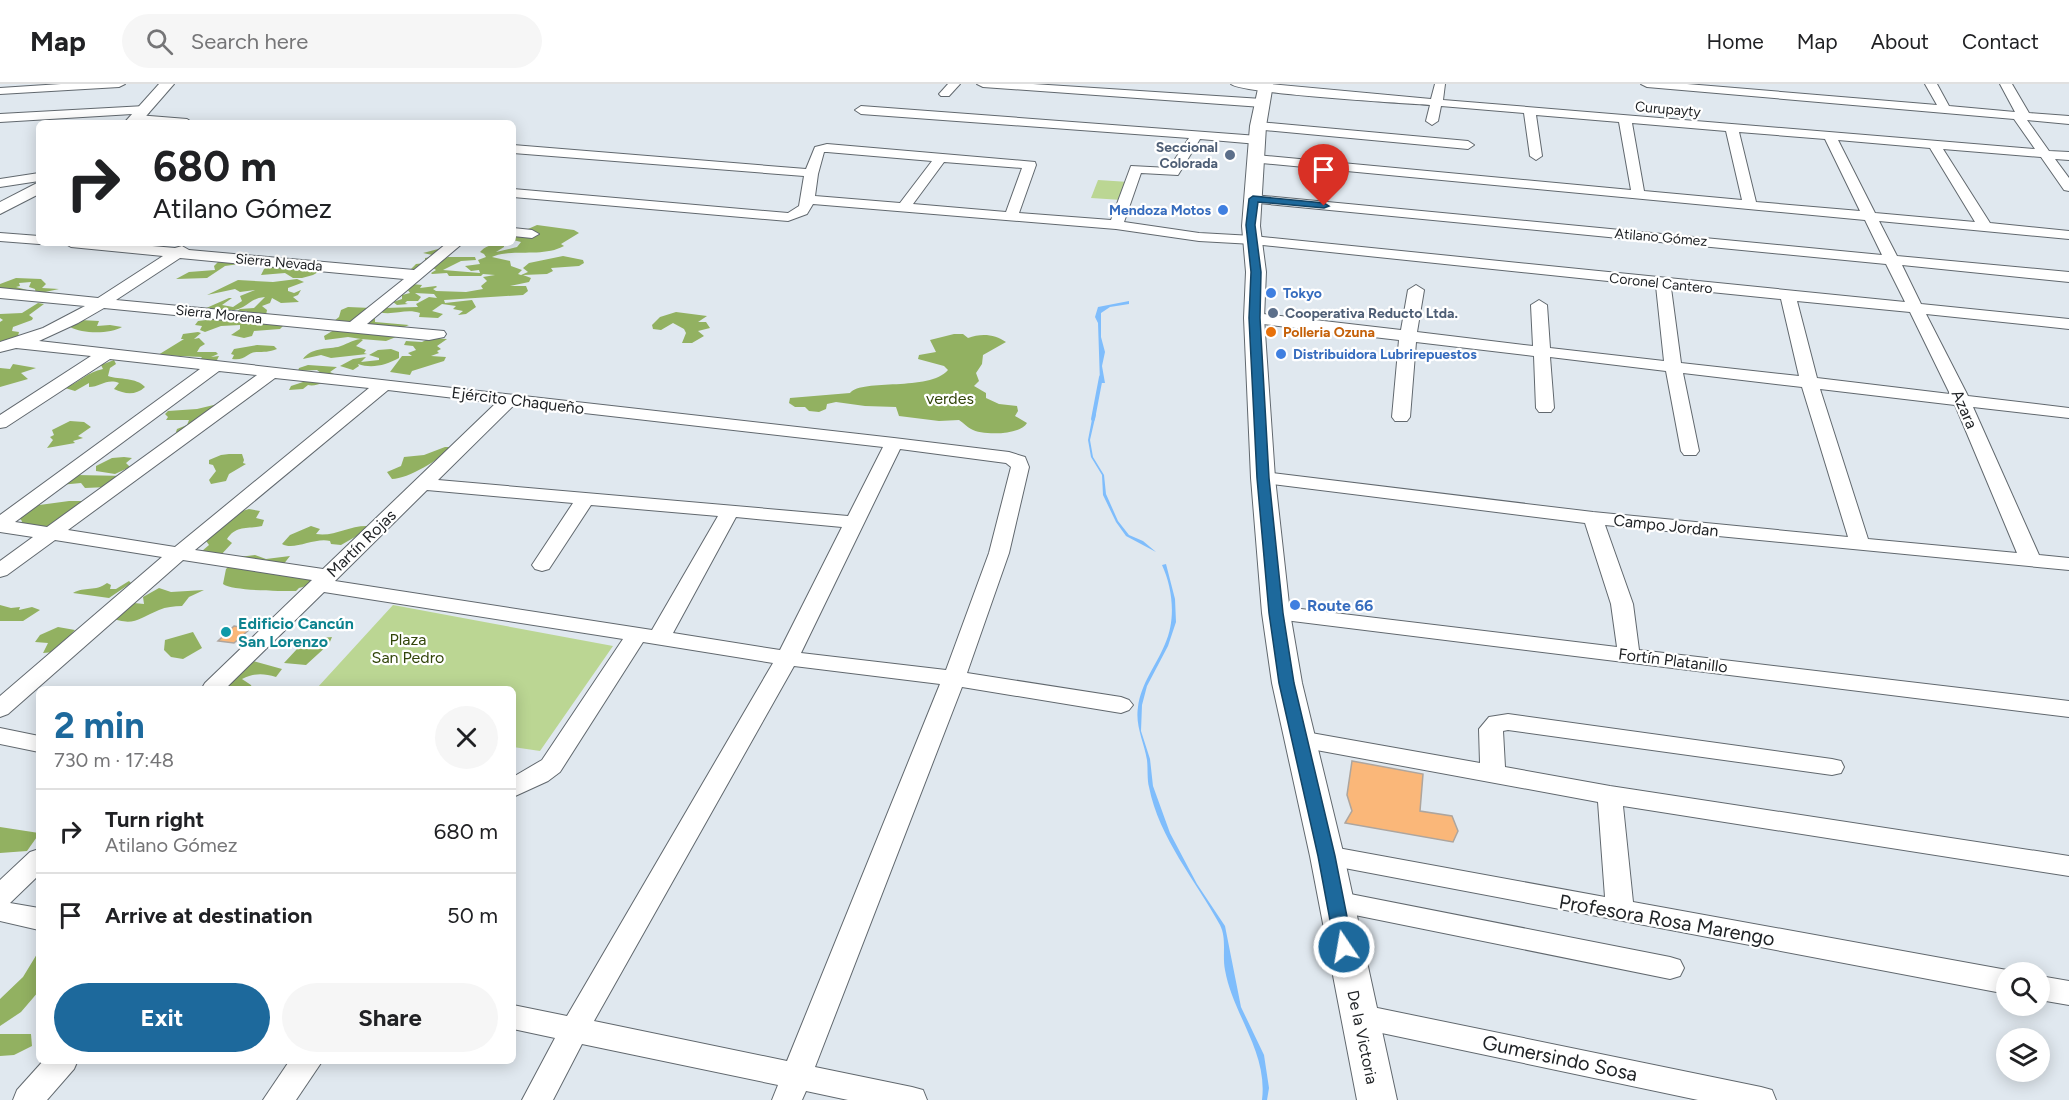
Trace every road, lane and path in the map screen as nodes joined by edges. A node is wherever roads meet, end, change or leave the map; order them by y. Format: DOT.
graph roads {
  1 [pos="9,84"];
  2 [pos="118,84"];
  3 [pos="167,84"];
  4 [pos="954,84"];
  5 [pos="983,84"];
  6 [pos="1237,84"];
  7 [pos="1647,84"];
  8 [pos="1931,84"];
  9 [pos="2006,84"];
  10 [pos="1440,85"];
  11 [pos="1771,89"];
  12 [pos="1265,90"];
  13 [pos="0,91"];
  14 [pos="945,94"];
  15 [pos="1435,103"];
  16 [pos="1944,108"];
  17 [pos="861,110"];
  18 [pos="1530,111"];
  19 [pos="2021,115"];
  20 [pos="138,117"];
  21 [pos="0,118"];
  22 [pos="162,120"];
  23 [pos="1625,120"];
  24 [pos="2069,120"];
  25 [pos="1432,121"];
  26 [pos="1732,129"];
  27 [pos="1197,135"];
  28 [pos="1830,137"];
  29 [pos="1257,142"];
  30 [pos="1468,145"];
  31 [pos="1935,146"];
  32 [pos="516,149"];
  33 [pos="2045,155"];
  34 [pos="1536,156"];
  35 [pos="2069,156"];
  36 [pos="941,157"];
  37 [pos="811,173"];
  38 [pos="0,183"];
  39 [pos="36,187"];
  40 [pos="2069,187"];
  41 [pos="36,188"];
  42 [pos="516,193"];
  43 [pos="1638,194"];
  44 [pos="1253,199"];
  45 [pos="810,200"];
  46 [pos="1750,205"];
  47 [pos="904,207"];
  48 [pos="0,209"];
  49 [pos="1869,216"];
  50 [pos="1011,217"];
  51 [pos="1116,225"];
  52 [pos="1985,227"];
  53 [pos="516,232"];
  54 [pos="532,234"];
  55 [pos="2069,235"];
  56 [pos="0,237"];
  57 [pos="36,240"];
  58 [pos="1253,240"];
  59 [pos="106,246"];
  60 [pos="187,246"];
  61 [pos="452,246"];
  62 [pos="177,252"];
  63 [pos="1893,260"];
  64 [pos="414,275"];
  65 [pos="2069,277"];
  66 [pos="1663,284"];
  67 [pos="1416,290"];
  68 [pos="0,293"];
  69 [pos="1788,297"];
  70 [pos="100,303"];
  71 [pos="1539,305"];
  72 [pos="1917,308"];
  73 [pos="1254,318"];
  74 [pos="2069,324"];
  75 [pos="354,327"];
  76 [pos="438,334"];
  77 [pos="1408,335"];
  78 [pos="8,345"];
  79 [pos="1541,351"];
  80 [pos="107,352"];
  81 [pos="216,365"];
  82 [pos="1673,366"];
  83 [pos="272,372"];
  84 [pos="1809,382"];
  85 [pos="385,384"];
  86 [pos="510,399"];
  87 [pos="1962,401"];
  88 [pos="1545,408"];
  89 [pos="2069,413"];
  90 [pos="1401,417"];
  91 [pos="0,423"];
  92 [pos="894,443"];
  93 [pos="1690,452"];
  94 [pos="1263,478"];
  95 [pos="422,484"];
  96 [pos="586,498"];
  97 [pos="730,510"];
  98 [pos="1593,518"];
  99 [pos="854,522"];
  100 [pos="0,525"];
  101 [pos="50,533"];
  102 [pos="1860,544"];
  103 [pos="178,554"];
  104 [pos="2031,561"];
  105 [pos="2069,564"];
  106 [pos="542,565"];
  107 [pos="0,571"];
  108 [pos="322,581"];
  109 [pos="1276,613"];
  110 [pos="648,637"];
  111 [pos="1629,655"];
  112 [pos="787,658"];
  113 [pos="954,678"];
  114 [pos="215,686"];
  115 [pos="1120,705"];
  116 [pos="0,709"];
  117 [pos="2069,709"];
  118 [pos="0,736"];
  119 [pos="1300,739"];
  120 [pos="36,743"];
  121 [pos="1832,767"];
  122 [pos="1493,774"];
  123 [pos="516,786"];
  124 [pos="1610,795"];
  125 [pos="1327,856"];
  126 [pos="36,862"];
  127 [pos="2069,866"];
  128 [pos="0,897"];
  129 [pos="1335,902"];
  130 [pos="0,911"];
  131 [pos="1620,911"];
  132 [pos="36,918"];
  133 [pos="1670,968"];
  134 [pos="1996,980"];
  135 [pos="2050,990"];
  136 [pos="2069,993"];
  137 [pos="1358,1016"];
  138 [pos="516,1018"];
  139 [pos="574,1030"];
  140 [pos="60,1064"];
  141 [pos="305,1064"];
  142 [pos="793,1088"];
  143 [pos="28,1100"];
  144 [pos="279,1100"];
  145 [pos="537,1100"];
  146 [pos="912,1100"];
  147 [pos="1377,1100"];
  148 [pos="1761,1100"];
  1 -- 13 [label="street"];
  2 -- 13 [label="street"];
  3 -- 20 [label="main road"];
  4 -- 14 [label="street"];
  5 -- 12 [label="street"];
  6 -- 12 [label="street"];
  7 -- 11 [label="street"];
  8 -- 16 [label="street"];
  9 -- 19 [label="street"];
  10 -- 15 [label="street"];
  11 -- 16 [label="street"];
  12 -- 15 [label="street, Curupayty"];
  12 -- 29 [label="main road, De la Victoria"];
  15 -- 18 [label="street, Curupayty"];
  15 -- 25 [label="street"];
  16 -- 19 [label="street"];
  17 -- 27 [label="street"];
  18 -- 23 [label="street, Curupayty"];
  18 -- 34 [label="street"];
  19 -- 24 [label="street"];
  19 -- 33 [label="street"];
  20 -- 21 [label="street"];
  20 -- 22 [label="street"];
  23 -- 26 [label="street, Curupayty"];
  23 -- 43 [label="street"];
  26 -- 28 [label="street, Curupayty"];
  26 -- 46 [label="street"];
  27 -- 29 [label="street"];
  27 -- 51 [label="street"];
  28 -- 31 [label="street, Curupayty"];
  28 -- 49 [label="street"];
  29 -- 30 [label="street"];
  29 -- 43 [label="street"];
  29 -- 44 [label="main road, De la Victoria"];
  31 -- 33 [label="street, Curupayty"];
  31 -- 52 [label="street"];
  32 -- 37 [label="street"];
  33 -- 35 [label="street, Curupayty"];
  33 -- 40 [label="street"];
  36 -- 37 [label="street"];
  36 -- 47 [label="street"];
  36 -- 50 [label="street"];
  37 -- 45 [label="street"];
  38 -- 39 [label="street"];
  41 -- 48 [label="main road"];
  42 -- 45 [label="street"];
  43 -- 46 [label="street"];
  44 -- 58 [label="main road, De la Victoria"];
  44 -- 63 [label="street, Atilano Gómez"];
  45 -- 47 [label="street, Coronel Cantero"];
  46 -- 49 [label="street"];
  47 -- 50 [label="street, Coronel Cantero"];
  49 -- 52 [label="street"];
  49 -- 63 [label="street, Azara"];
  50 -- 51 [label="street, Coronel Cantero"];
  51 -- 58 [label="street, Coronel Cantero"];
  52 -- 55 [label="street"];
  53 -- 54 [label="street"];
  56 -- 57 [label="street"];
  58 -- 66 [label="street, Coronel Cantero"];
  58 -- 73 [label="main road, De la Victoria"];
  59 -- 62 [label="street, Sierra Nevada"];
  60 -- 62 [label="street"];
  61 -- 64 [label="street"];
  62 -- 64 [label="street, Sierra Nevada"];
  62 -- 70 [label="street"];
  63 -- 65 [label="street, Atilano Gómez"];
  63 -- 72 [label="street, Azara"];
  64 -- 75 [label="street"];
  66 -- 69 [label="street, Coronel Cantero"];
  66 -- 82 [label="street"];
  67 -- 77 [label="street"];
  68 -- 70 [label="street, Sierra Morena"];
  69 -- 72 [label="street, Coronel Cantero"];
  69 -- 84 [label="street"];
  70 -- 75 [label="street, Sierra Morena"];
  70 -- 78 [label="street"];
  71 -- 79 [label="street"];
  72 -- 74 [label="street, Coronel Cantero"];
  72 -- 87 [label="street, Azara"];
  73 -- 77 [label="street"];
  73 -- 94 [label="main road, De la Victoria"];
  75 -- 76 [label="street, Sierra Morena"];
  77 -- 79 [label="street"];
  77 -- 90 [label="street"];
  78 -- 80 [label="street, Ejército Chaqueño"];
  79 -- 82 [label="street"];
  79 -- 88 [label="street"];
  80 -- 81 [label="street, Ejército Chaqueño"];
  80 -- 91 [label="street"];
  81 -- 83 [label="street, Ejército Chaqueño"];
  81 -- 100 [label="street"];
  82 -- 84 [label="street"];
  82 -- 93 [label="street"];
  83 -- 85 [label="street, Ejército Chaqueño"];
  83 -- 101 [label="street"];
  84 -- 87 [label="street"];
  84 -- 102 [label="street"];
  85 -- 86 [label="street, Ejército Chaqueño"];
  85 -- 103 [label="street"];
  86 -- 92 [label="street, Ejército Chaqueño"];
  86 -- 95 [label="street, Martín Rojas"];
  87 -- 89 [label="street"];
  87 -- 104 [label="street, Azara"];
  92 -- 99 [label="street"];
  92 -- 113 [label="street, Ejército Chaqueño"];
  94 -- 98 [label="street, Campo Jordan"];
  94 -- 109 [label="main road, De la Victoria"];
  95 -- 96 [label="street"];
  95 -- 108 [label="street, Martín Rojas"];
  96 -- 97 [label="street"];
  96 -- 106 [label="street"];
  97 -- 99 [label="street"];
  97 -- 110 [label="street"];
  98 -- 102 [label="street, Campo Jordan"];
  98 -- 111 [label="street"];
  99 -- 112 [label="street"];
  100 -- 101 [label="street"];
  101 -- 103 [label="street"];
  101 -- 107 [label="street"];
  102 -- 104 [label="street, Campo Jordan"];
  103 -- 108 [label="street"];
  103 -- 116 [label="street"];
  104 -- 105 [label="street, Campo Jordan"];
  108 -- 110 [label="street"];
  108 -- 114 [label="street, Martín Rojas"];
  109 -- 111 [label="street, Fortín Platanillo"];
  109 -- 119 [label="main road, De la Victoria"];
  110 -- 112 [label="street"];
  110 -- 123 [label="street"];
  111 -- 117 [label="street, Fortín Platanillo"];
  112 -- 113 [label="street"];
  112 -- 139 [label="street"];
  113 -- 115 [label="street"];
  113 -- 142 [label="street"];
  118 -- 120 [label="street"];
  119 -- 122 [label="street"];
  119 -- 125 [label="main road, De la Victoria"];
  121 -- 122 [label="street"];
  122 -- 124 [label="street"];
  124 -- 127 [label="street"];
  124 -- 131 [label="street"];
  125 -- 129 [label="main road, De la Victoria"];
  125 -- 131 [label="street, Profesora Rosa Marengo"];
  126 -- 128 [label="street"];
  129 -- 133 [label="street"];
  129 -- 137 [label="main road, De la Victoria"];
  130 -- 132 [label="street"];
  131 -- 134 [label="street, Profesora Rosa Marengo"];
  135 -- 136 [label="street"];
  137 -- 147 [label="main road, De la Victoria"];
  137 -- 148 [label="street, Gumersindo Sosa"];
  138 -- 139 [label="street"];
  139 -- 142 [label="street"];
  139 -- 145 [label="street"];
  140 -- 143 [label="street"];
  141 -- 144 [label="street"];
  142 -- 146 [label="street"];
}
